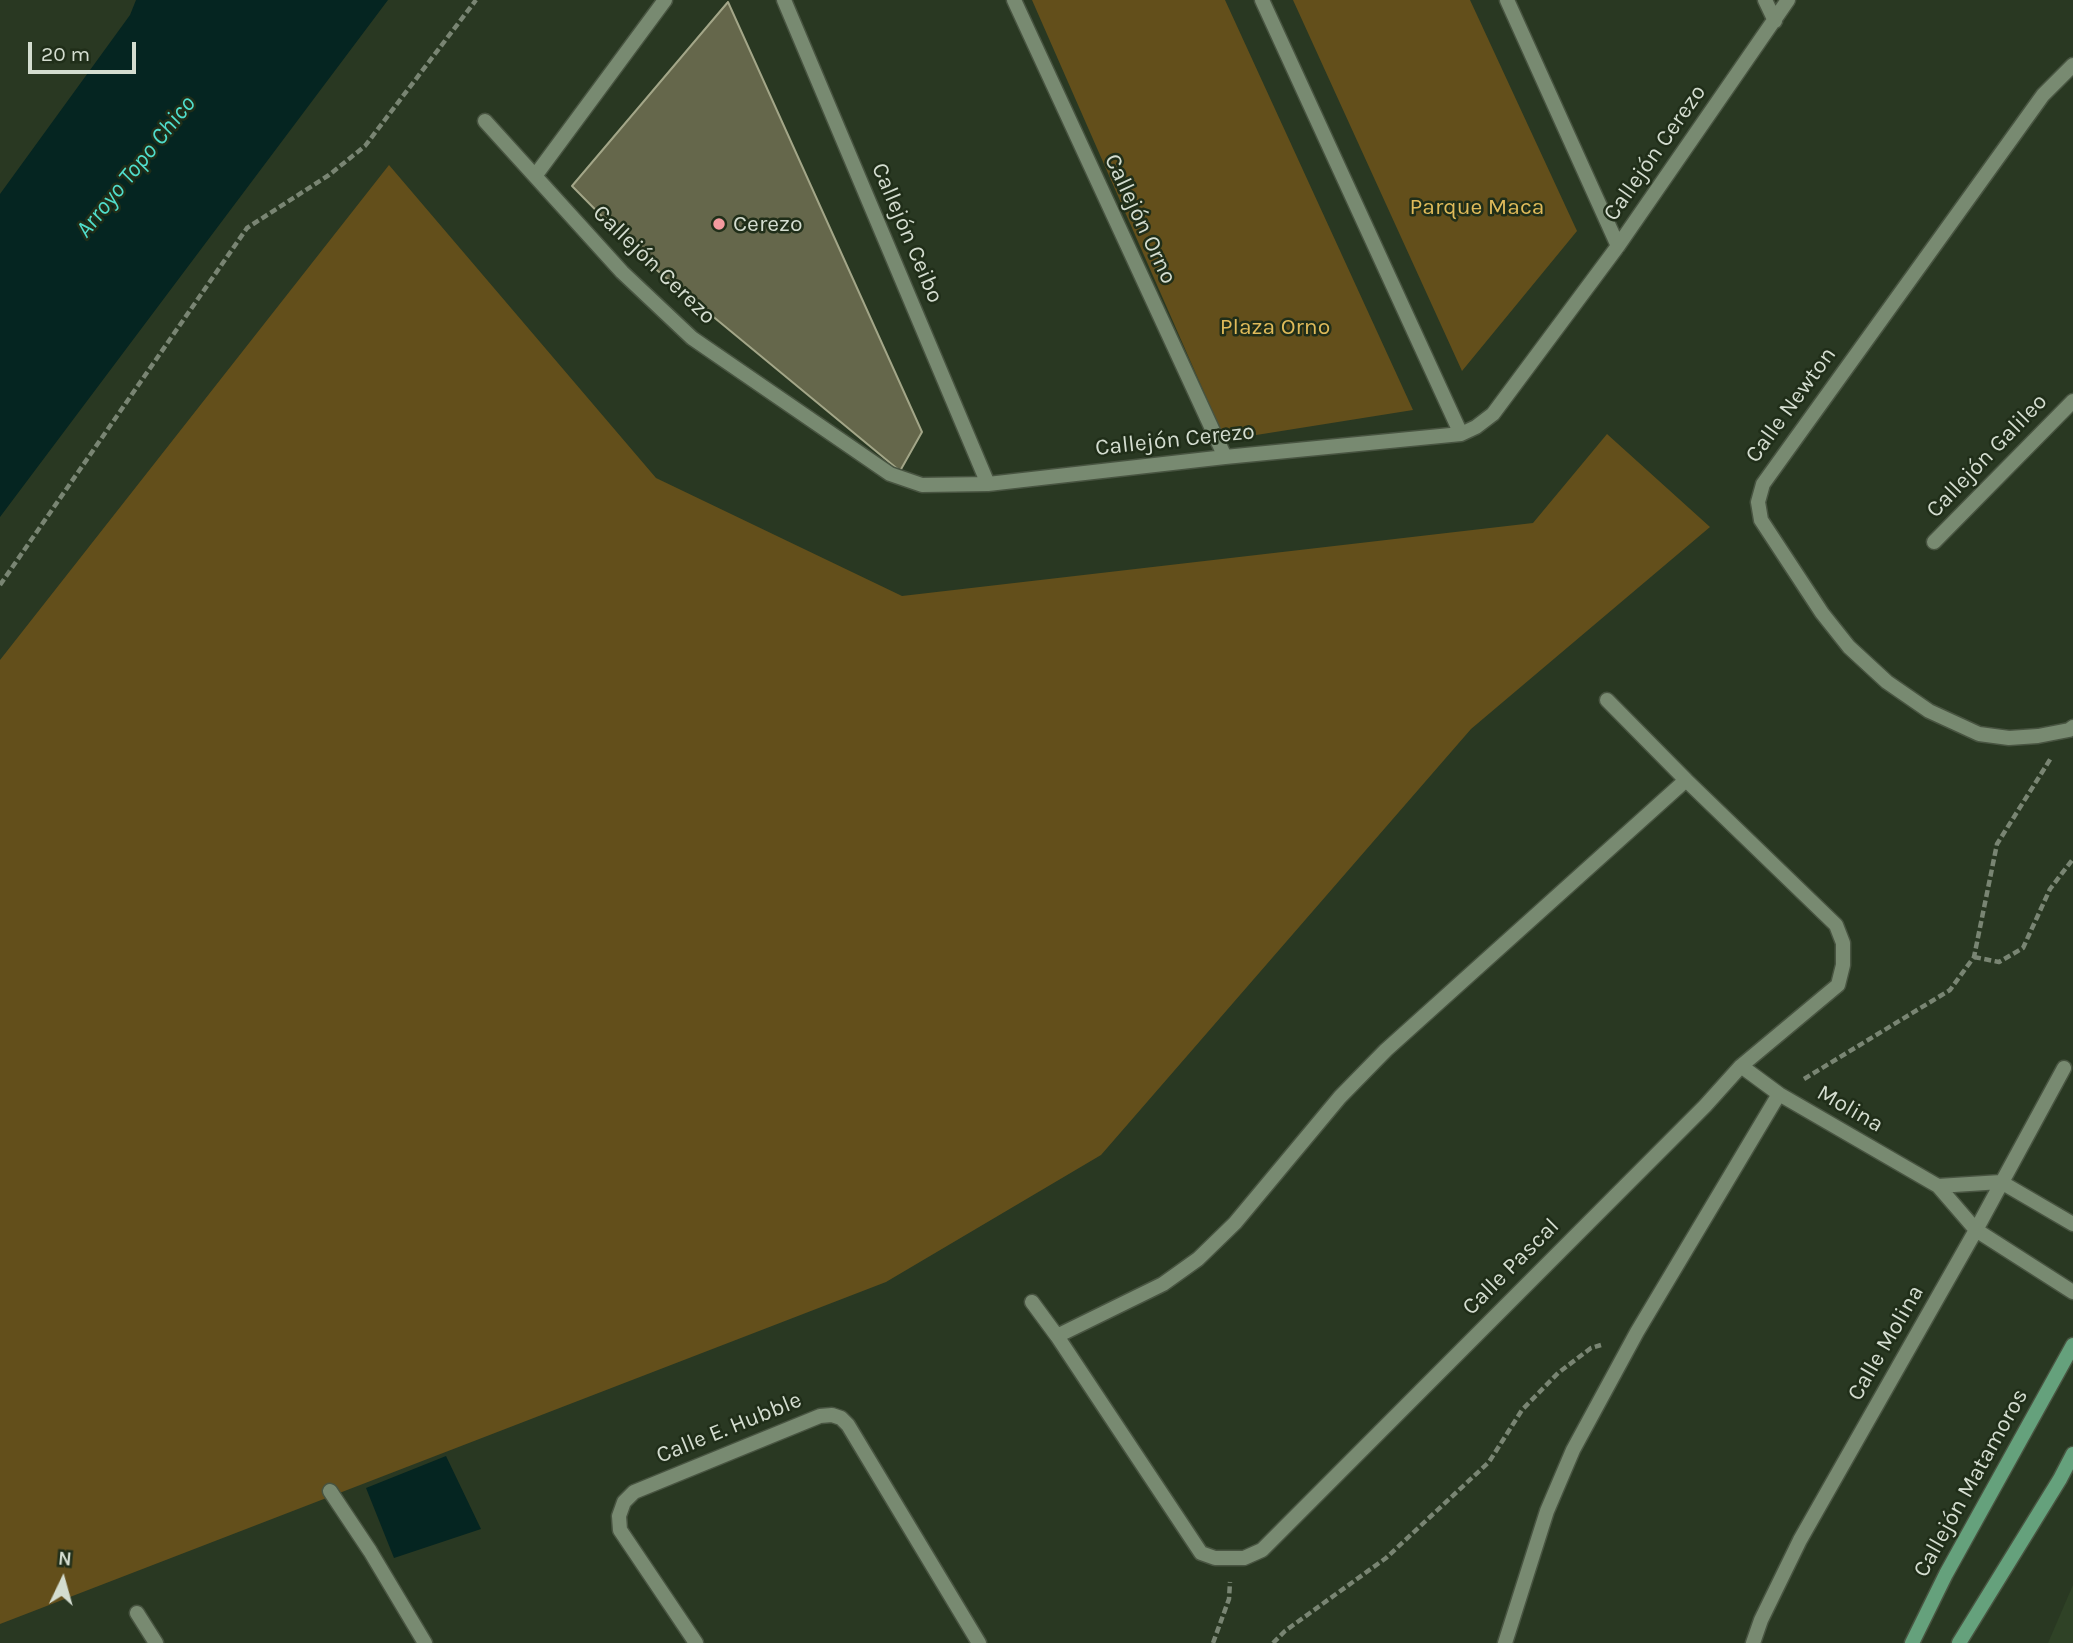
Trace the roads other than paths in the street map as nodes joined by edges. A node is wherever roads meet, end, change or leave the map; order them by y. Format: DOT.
graph roads {
  1 [pos="665,0"];
  2 [pos="784,0"];
  3 [pos="1014,0"];
  4 [pos="1262,0"];
  5 [pos="1507,0"];
  6 [pos="1765,0"];
  7 [pos="1788,0"];
  8 [pos="1775,21"];
  9 [pos="2073,65"];
  10 [pos="485,121"];
  11 [pos="535,176"];
  12 [pos="1618,246"];
  13 [pos="2073,401"];
  14 [pos="1461,434"];
  15 [pos="1225,457"];
  16 [pos="988,484"];
  17 [pos="1934,542"];
  18 [pos="1607,700"];
  19 [pos="2071,728"];
  20 [pos="1686,780"];
  21 [pos="1741,1066"];
  22 [pos="2063,1068"];
  23 [pos="1779,1094"];
  24 [pos="2001,1182"];
  25 [pos="1938,1186"];
  26 [pos="2073,1224"];
  27 [pos="1976,1230"];
  28 [pos="2073,1292"];
  29 [pos="1032,1301"];
  30 [pos="1057,1335"];
  31 [pos="2073,1345"];
  32 [pos="2073,1454"];
  33 [pos="330,1491"];
  34 [pos="137,1614"];
  35 [pos="156,1643"];
  36 [pos="425,1643"];
  37 [pos="695,1643"];
  38 [pos="979,1643"];
  39 [pos="1505,1643"];
  40 [pos="1753,1643"];
  41 [pos="1912,1643"];
  42 [pos="1959,1643"];
  1 -- 11 [label="street"];
  2 -- 16 [label="street, Callejón Ceibo"];
  3 -- 15 [label="street, Callejón Orno"];
  4 -- 14 [label="street"];
  5 -- 12 [label="street"];
  6 -- 8 [label="street"];
  7 -- 8 [label="street, Callejón Cerezo"];
  8 -- 12 [label="street, Callejón Cerezo"];
  9 -- 19 [label="street, Calle Newton"];
  10 -- 11 [label="street, Callejón Cerezo"];
  11 -- 16 [label="street, Callejón Cerezo"];
  12 -- 14 [label="street, Callejón Cerezo"];
  13 -- 17 [label="street, Callejón Galileo"];
  14 -- 15 [label="street, Callejón Cerezo"];
  15 -- 16 [label="street, Callejón Cerezo"];
  18 -- 20 [label="street, Calle Pascal"];
  20 -- 21 [label="street, Calle Pascal"];
  20 -- 30 [label="street"];
  21 -- 23 [label="street, Molina"];
  21 -- 30 [label="street, Calle Pascal"];
  22 -- 24 [label="street, Calle Molina"];
  23 -- 25 [label="street, Molina"];
  23 -- 39 [label="street"];
  24 -- 25 [label="street"];
  24 -- 26 [label="street"];
  24 -- 27 [label="street, Calle Molina"];
  25 -- 27 [label="street, Molina"];
  27 -- 28 [label="street, Molina"];
  27 -- 40 [label="street, Calle Molina"];
  29 -- 30 [label="street"];
  31 -- 41 [label="street, Callejón Matamoros"];
  32 -- 42 [label="street"];
  33 -- 36 [label="street"];
  34 -- 35 [label="street"];
  37 -- 38 [label="street, Calle E. Hubble"];
}
